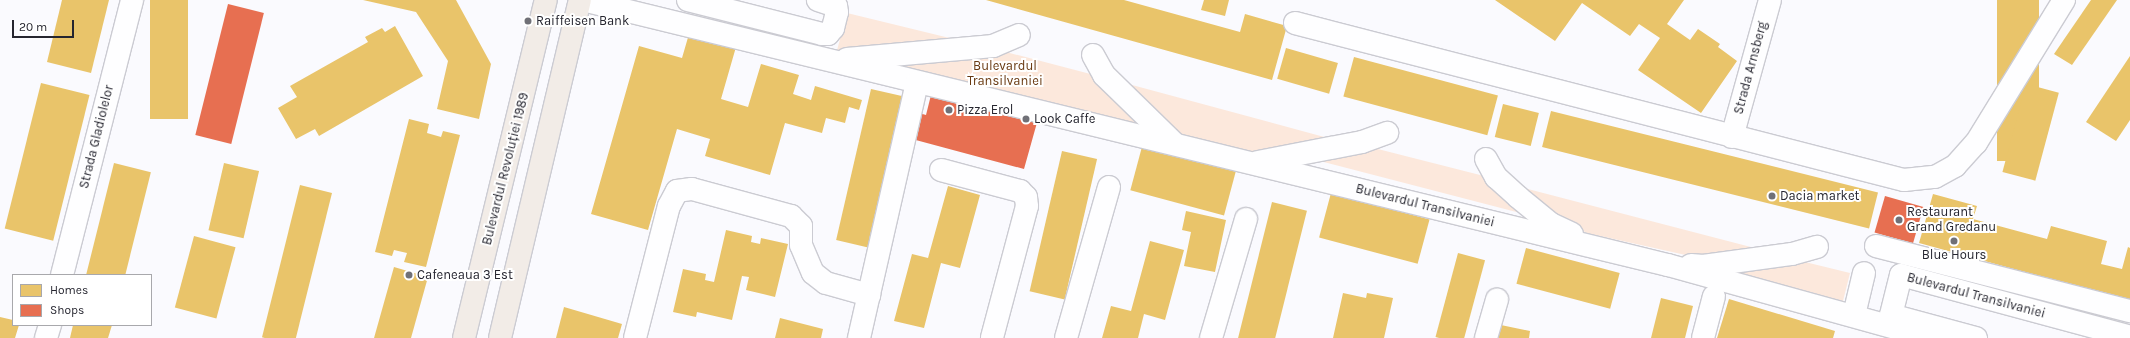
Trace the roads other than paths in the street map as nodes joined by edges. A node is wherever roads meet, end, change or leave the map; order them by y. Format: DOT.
graph roads {
  1 [pos="132,0"];
  2 [pos="546,0"];
  3 [pos="580,0"];
  4 [pos="583,0"];
  5 [pos="688,0"];
  6 [pos="818,0"];
  7 [pos="1770,0"];
  8 [pos="2064,0"];
  9 [pos="1295,23"];
  10 [pos="1019,35"];
  11 [pos="1093,55"];
  12 [pos="829,61"];
  13 [pos="917,82"];
  14 [pos="1387,133"];
  15 [pos="1732,137"];
  16 [pos="1175,145"];
  17 [pos="1486,158"];
  18 [pos="1252,163"];
  19 [pos="941,170"];
  20 [pos="1109,188"];
  21 [pos="1246,219"];
  22 [pos="1876,246"];
  23 [pos="1598,248"];
  24 [pos="1817,248"];
  25 [pos="1668,265"];
  26 [pos="1864,273"];
  27 [pos="62,274"];
  28 [pos="869,295"];
  29 [pos="1714,296"];
  30 [pos="1497,300"];
  31 [pos="2130,311"];
  32 [pos="1854,315"];
  33 [pos="50,326"];
  34 [pos="2130,337"];
  35 [pos="46,338"];
  36 [pos="464,338"];
  37 [pos="500,338"];
  38 [pos="635,338"];
  39 [pos="859,338"];
  40 [pos="992,338"];
  41 [pos="1066,338"];
  42 [pos="1212,338"];
  43 [pos="1486,338"];
  44 [pos="1703,338"];
  45 [pos="1930,338"];
  46 [pos="1976,338"];
  1 -- 27 [label="street, Strada Gladiolelor"];
  2 -- 36 [label="main road, Bulevardul Revoluției 1989"];
  3 -- 37 [label="main road"];
  4 -- 12 [label="street, Bulevardul Transilvaniei"];
  5 -- 6 [label="street"];
  7 -- 15 [label="street, Strada Arnsberg"];
  8 -- 15 [label="street"];
  9 -- 15 [label="street"];
  10 -- 12 [label="street, Bulevardul Transilvaniei"];
  11 -- 16 [label="street"];
  12 -- 13 [label="street, Bulevardul Transilvaniei"];
  13 -- 16 [label="street, Bulevardul Transilvaniei"];
  13 -- 28 [label="street"];
  14 -- 18 [label="street, Bulevardul Transilvaniei"];
  16 -- 18 [label="street, Bulevardul Transilvaniei"];
  17 -- 23 [label="street, Bulevardul Transilvaniei"];
  18 -- 23 [label="street, Bulevardul Transilvaniei"];
  19 -- 40 [label="street"];
  20 -- 41 [label="street"];
  21 -- 42 [label="street"];
  22 -- 31 [label="street, Bulevardul Transilvaniei"];
  23 -- 25 [label="street, Bulevardul Transilvaniei"];
  24 -- 25 [label="street, Bulevardul Transilvaniei"];
  25 -- 32 [label="street, Bulevardul Transilvaniei"];
  26 -- 32 [label="street"];
  28 -- 38 [label="street"];
  28 -- 39 [label="street"];
  29 -- 44 [label="street"];
  30 -- 43 [label="street"];
  32 -- 45 [label="street, Bulevardul Transilvaniei"];
  33 -- 35 [label="street"];
  34 -- 46 [label="street, Bulevardul Transilvaniei"];
}
